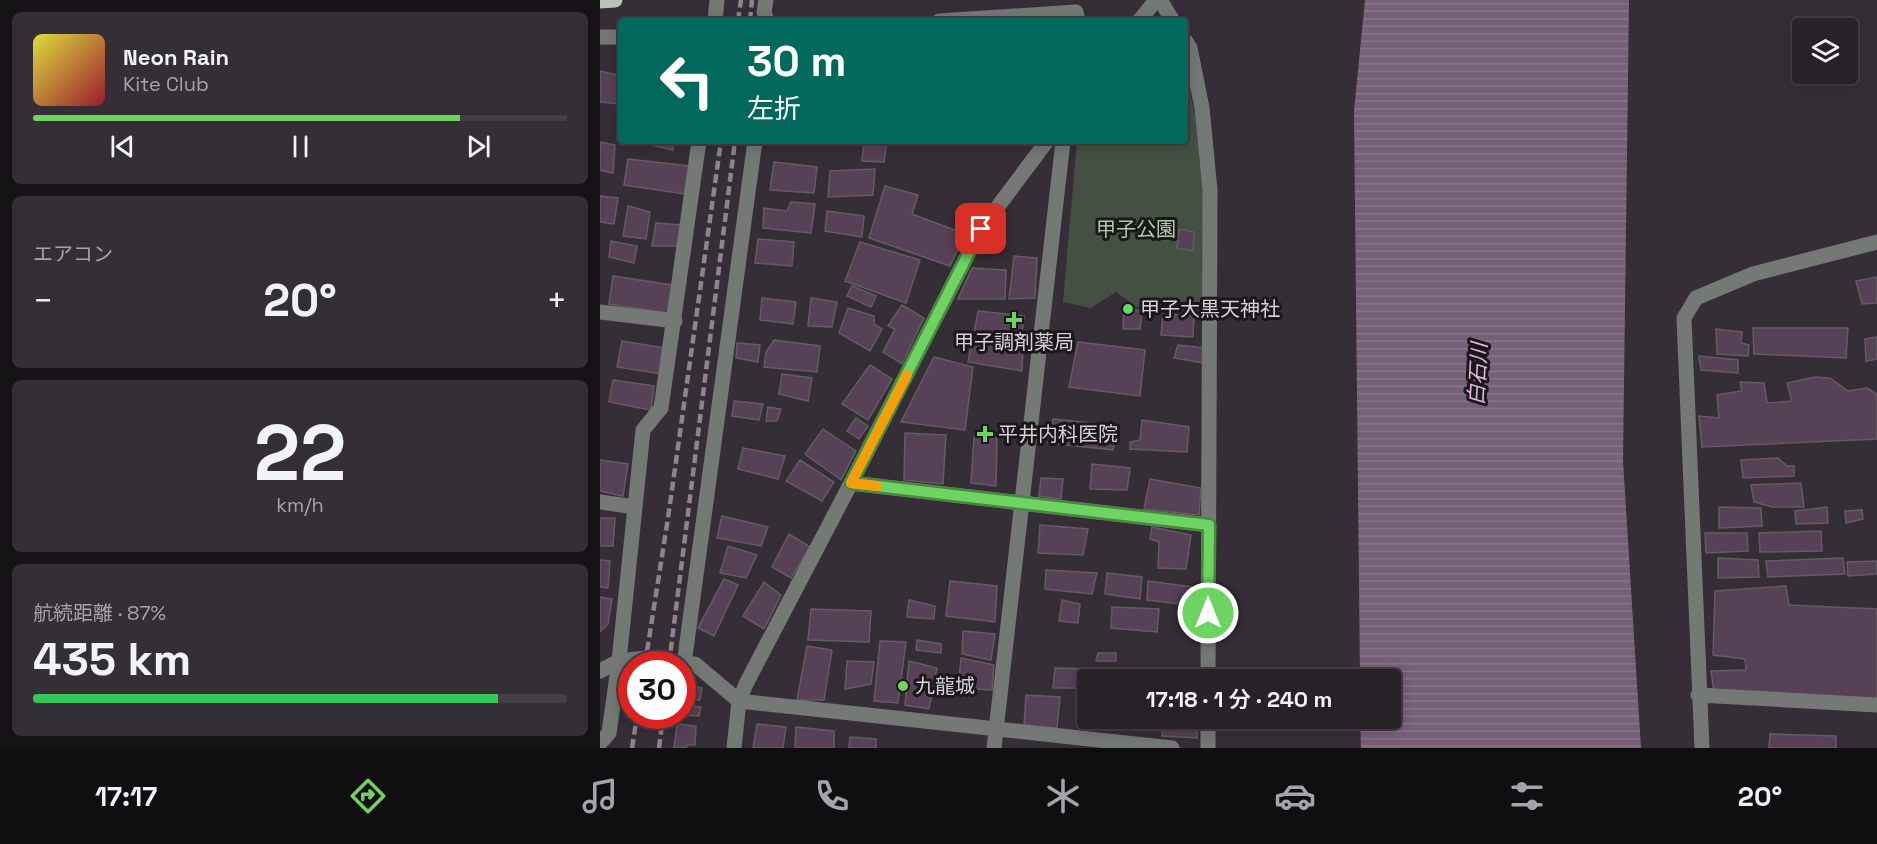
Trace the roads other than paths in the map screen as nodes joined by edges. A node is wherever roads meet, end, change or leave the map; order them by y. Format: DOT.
graph roads {
  1 [pos="615,0"];
  2 [pos="717,0"];
  3 [pos="766,0"];
  4 [pos="1158,0"];
  5 [pos="600,1"];
  6 [pos="715,18"];
  7 [pos="766,18"];
  8 [pos="985,18"];
  9 [pos="1077,18"];
  10 [pos="1142,18"];
  11 [pos="1171,18"];
  12 [pos="600,37"];
  13 [pos="618,37"];
  14 [pos="1188,44"];
  15 [pos="699,144"];
  16 [pos="755,144"];
  17 [pos="1063,144"];
  18 [pos="1041,145"];
  19 [pos="1877,242"];
  20 [pos="600,312"];
  21 [pos="675,321"];
  22 [pos="851,483"];
  23 [pos="600,502"];
  24 [pos="1021,503"];
  25 [pos="635,507"];
  26 [pos="1209,525"];
  27 [pos="620,651"];
  28 [pos="686,651"];
  29 [pos="618,662"];
  30 [pos="696,665"];
  31 [pos="618,669"];
  32 [pos="1208,669"];
  33 [pos="600,670"];
  34 [pos="1698,695"];
  35 [pos="739,701"];
  36 [pos="1877,705"];
  37 [pos="1208,729"];
  38 [pos="995,730"];
  39 [pos="600,743"];
  40 [pos="734,748"];
  41 [pos="994,748"];
  42 [pos="1172,748"];
  43 [pos="1208,748"];
  44 [pos="1702,748"];
  1 -- 5 [label="main road"];
  2 -- 6 [label="street"];
  3 -- 7 [label="street"];
  4 -- 10 [label="street"];
  4 -- 11 [label="street"];
  8 -- 9 [label="street"];
  12 -- 13 [label="street"];
  14 -- 26 [label="street"];
  15 -- 21 [label="street"];
  16 -- 28 [label="street"];
  17 -- 24 [label="street"];
  18 -- 22 [label="street"];
  19 -- 34 [label="street"];
  20 -- 21 [label="street"];
  21 -- 25 [label="street"];
  22 -- 24 [label="street"];
  22 -- 35 [label="street"];
  23 -- 25 [label="street"];
  24 -- 26 [label="street"];
  24 -- 38 [label="street"];
  25 -- 27 [label="street"];
  26 -- 32 [label="street"];
  29 -- 33 [label="street"];
  30 -- 35 [label="street"];
  31 -- 39 [label="street"];
  34 -- 36 [label="street"];
  34 -- 44 [label="street"];
  35 -- 38 [label="street"];
  35 -- 40 [label="street"];
  37 -- 43 [label="street"];
  38 -- 41 [label="street"];
  38 -- 42 [label="street"];
}
